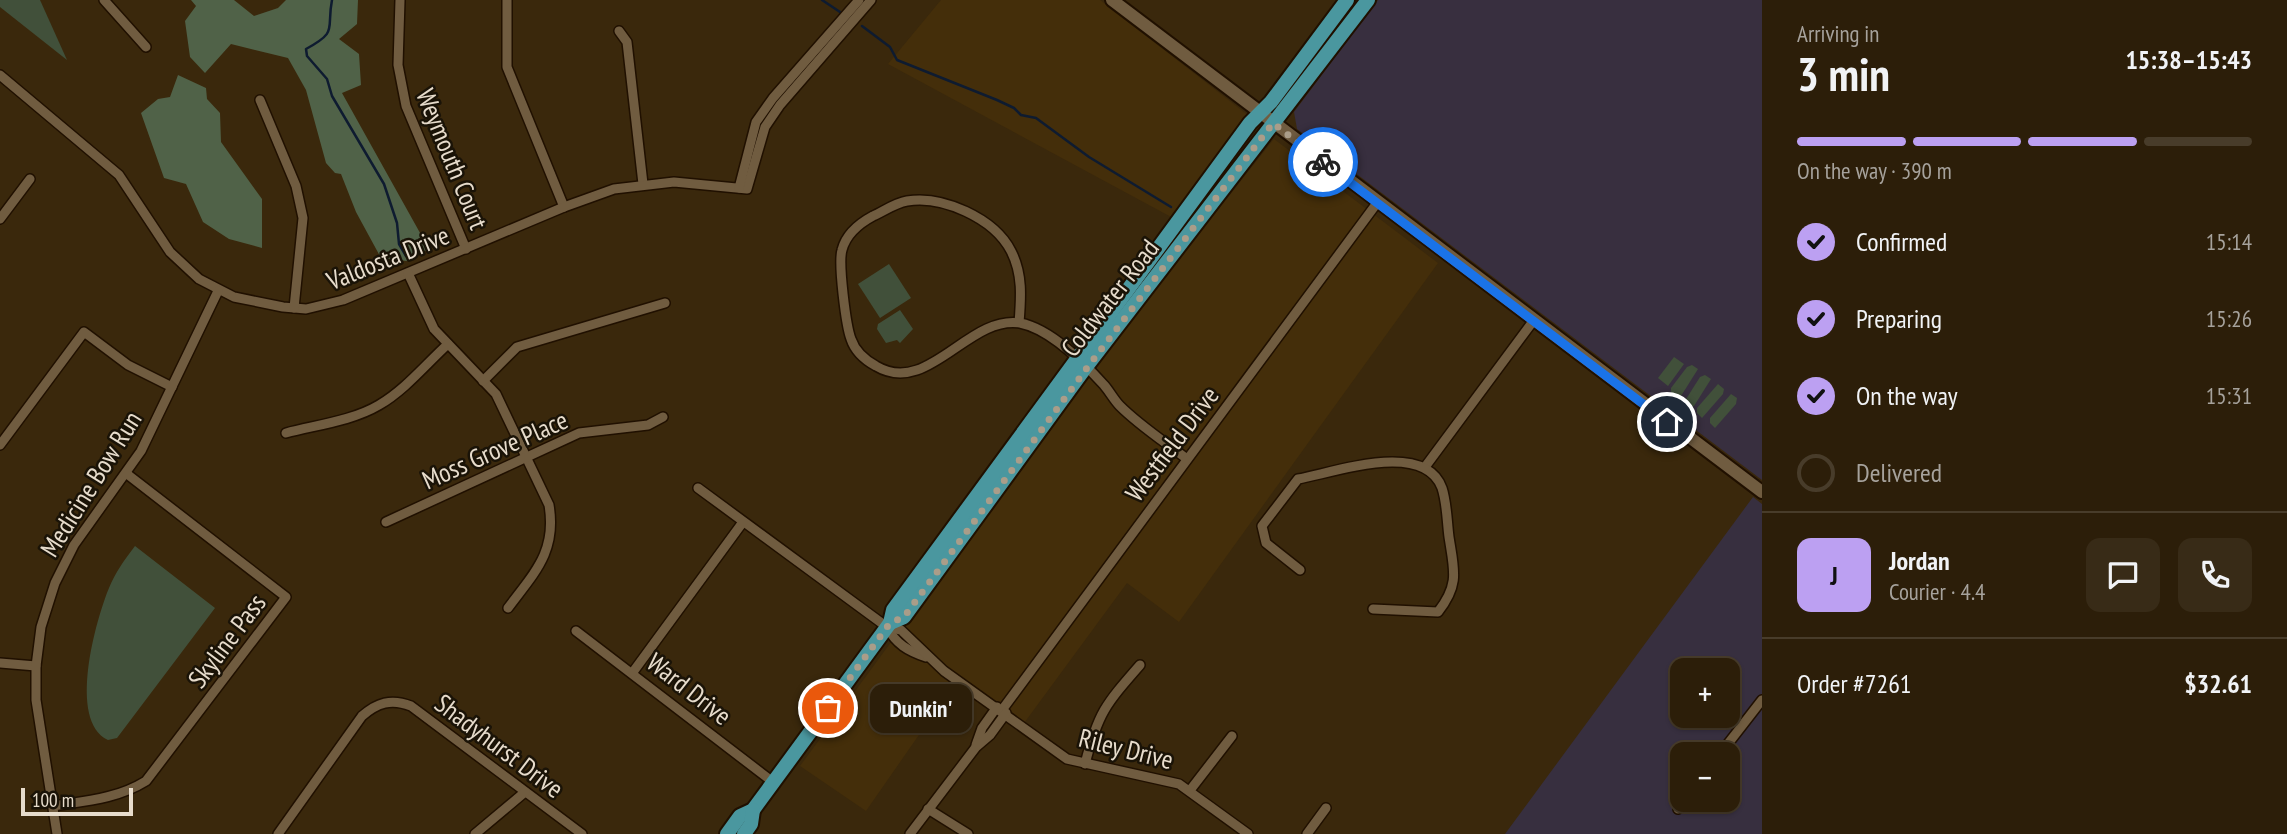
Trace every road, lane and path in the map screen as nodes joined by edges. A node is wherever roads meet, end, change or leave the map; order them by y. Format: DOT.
graph roads {
  1 [pos="104,0"];
  2 [pos="400,0"];
  3 [pos="507,0"];
  4 [pos="859,0"];
  5 [pos="871,0"];
  6 [pos="1112,0"];
  7 [pos="1348,0"];
  8 [pos="1368,0"];
  9 [pos="619,31"];
  10 [pos="146,47"];
  11 [pos="0,75"];
  12 [pos="260,100"];
  13 [pos="1260,113"];
  14 [pos="1273,123"];
  15 [pos="30,179"];
  16 [pos="643,184"];
  17 [pos="743,189"];
  18 [pos="1377,203"];
  19 [pos="564,207"];
  20 [pos="0,219"];
  21 [pos="466,249"];
  22 [pos="408,274"];
  23 [pos="218,291"];
  24 [pos="665,303"];
  25 [pos="294,308"];
  26 [pos="1534,320"];
  27 [pos="1019,323"];
  28 [pos="448,344"];
  29 [pos="1081,363"];
  30 [pos="483,381"];
  31 [pos="172,387"];
  32 [pos="663,417"];
  33 [pos="286,433"];
  34 [pos="0,445"];
  35 [pos="527,457"];
  36 [pos="1186,459"];
  37 [pos="1426,467"];
  38 [pos="127,474"];
  39 [pos="698,488"];
  40 [pos="1762,492"];
  41 [pos="386,522"];
  42 [pos="743,522"];
  43 [pos="1300,570"];
  44 [pos="508,608"];
  45 [pos="1373,609"];
  46 [pos="888,625"];
  47 [pos="576,631"];
  48 [pos="0,663"];
  49 [pos="1140,665"];
  50 [pos="36,666"];
  51 [pos="633,672"];
  52 [pos="1762,700"];
  53 [pos="1001,710"];
  54 [pos="1232,736"];
  55 [pos="1729,742"];
  56 [pos="1086,764"];
  57 [pos="773,782"];
  58 [pos="1191,789"];
  59 [pos="525,792"];
  60 [pos="52,806"];
  61 [pos="1326,808"];
  62 [pos="928,809"];
  63 [pos="753,810"];
  64 [pos="57,834"];
  65 [pos="278,834"];
  66 [pos="475,834"];
  67 [pos="582,834"];
  68 [pos="727,834"];
  69 [pos="744,834"];
  70 [pos="910,834"];
  71 [pos="968,834"];
  72 [pos="1248,834"];
  73 [pos="1307,834"];
  1 -- 10 [label="street"];
  2 -- 21 [label="street, Weymouth Court"];
  3 -- 19 [label="street"];
  4 -- 17 [label="street"];
  5 -- 17 [label="street"];
  6 -- 13 [label="main road"];
  7 -- 13 [label="main road, Coldwater Road"];
  8 -- 14 [label="main road, Coldwater Road"];
  9 -- 16 [label="street"];
  11 -- 23 [label="street, Valdosta Drive"];
  12 -- 25 [label="street"];
  13 -- 14 [label="main road"];
  13 -- 29 [label="main road, Coldwater Road"];
  14 -- 18 [label="main road"];
  14 -- 29 [label="main road, Coldwater Road"];
  15 -- 20 [label="street"];
  16 -- 17 [label="street, Valdosta Drive"];
  16 -- 19 [label="street, Valdosta Drive"];
  18 -- 26 [label="main road"];
  18 -- 36 [label="street, Westfield Drive"];
  19 -- 21 [label="street, Valdosta Drive"];
  21 -- 22 [label="street, Valdosta Drive"];
  22 -- 25 [label="street, Valdosta Drive"];
  22 -- 28 [label="street"];
  23 -- 25 [label="street, Valdosta Drive"];
  23 -- 31 [label="street, Medicine Bow Run"];
  24 -- 30 [label="street"];
  26 -- 37 [label="street"];
  26 -- 40 [label="main road"];
  27 -- 27 [label="street"];
  27 -- 29 [label="street"];
  28 -- 30 [label="street"];
  28 -- 33 [label="street"];
  29 -- 36 [label="street"];
  29 -- 46 [label="main road, Coldwater Road"];
  30 -- 35 [label="street"];
  31 -- 34 [label="street"];
  31 -- 38 [label="street, Medicine Bow Run"];
  32 -- 35 [label="street, Moss Grove Place"];
  35 -- 41 [label="street, Moss Grove Place"];
  35 -- 44 [label="street"];
  36 -- 53 [label="street, Westfield Drive"];
  37 -- 43 [label="street"];
  37 -- 45 [label="street"];
  38 -- 50 [label="street, Medicine Bow Run"];
  38 -- 60 [label="street, Skyline Pass"];
  39 -- 42 [label="street, Riley Drive"];
  42 -- 46 [label="street, Riley Drive"];
  42 -- 51 [label="street"];
  46 -- 53 [label="street, Riley Drive"];
  46 -- 57 [label="main road, Coldwater Road"];
  47 -- 51 [label="street, Ward Drive"];
  48 -- 50 [label="street"];
  49 -- 56 [label="street"];
  50 -- 60 [label="street, Medicine Bow Run"];
  51 -- 57 [label="street, Ward Drive"];
  52 -- 55 [label="street"];
  53 -- 56 [label="street, Riley Drive"];
  53 -- 62 [label="street, Westfield Drive"];
  54 -- 58 [label="street"];
  56 -- 58 [label="street, Riley Drive"];
  57 -- 63 [label="main road, Coldwater Road"];
  58 -- 72 [label="street, Riley Drive"];
  59 -- 65 [label="street, Shadyhurst Drive"];
  59 -- 66 [label="street"];
  59 -- 67 [label="street, Shadyhurst Drive"];
  60 -- 64 [label="street, Medicine Bow Run"];
  61 -- 73 [label="street"];
  62 -- 70 [label="street, Westfield Drive"];
  62 -- 71 [label="street"];
  63 -- 68 [label="main road, Coldwater Road"];
  63 -- 69 [label="main road, Coldwater Road"];
}
